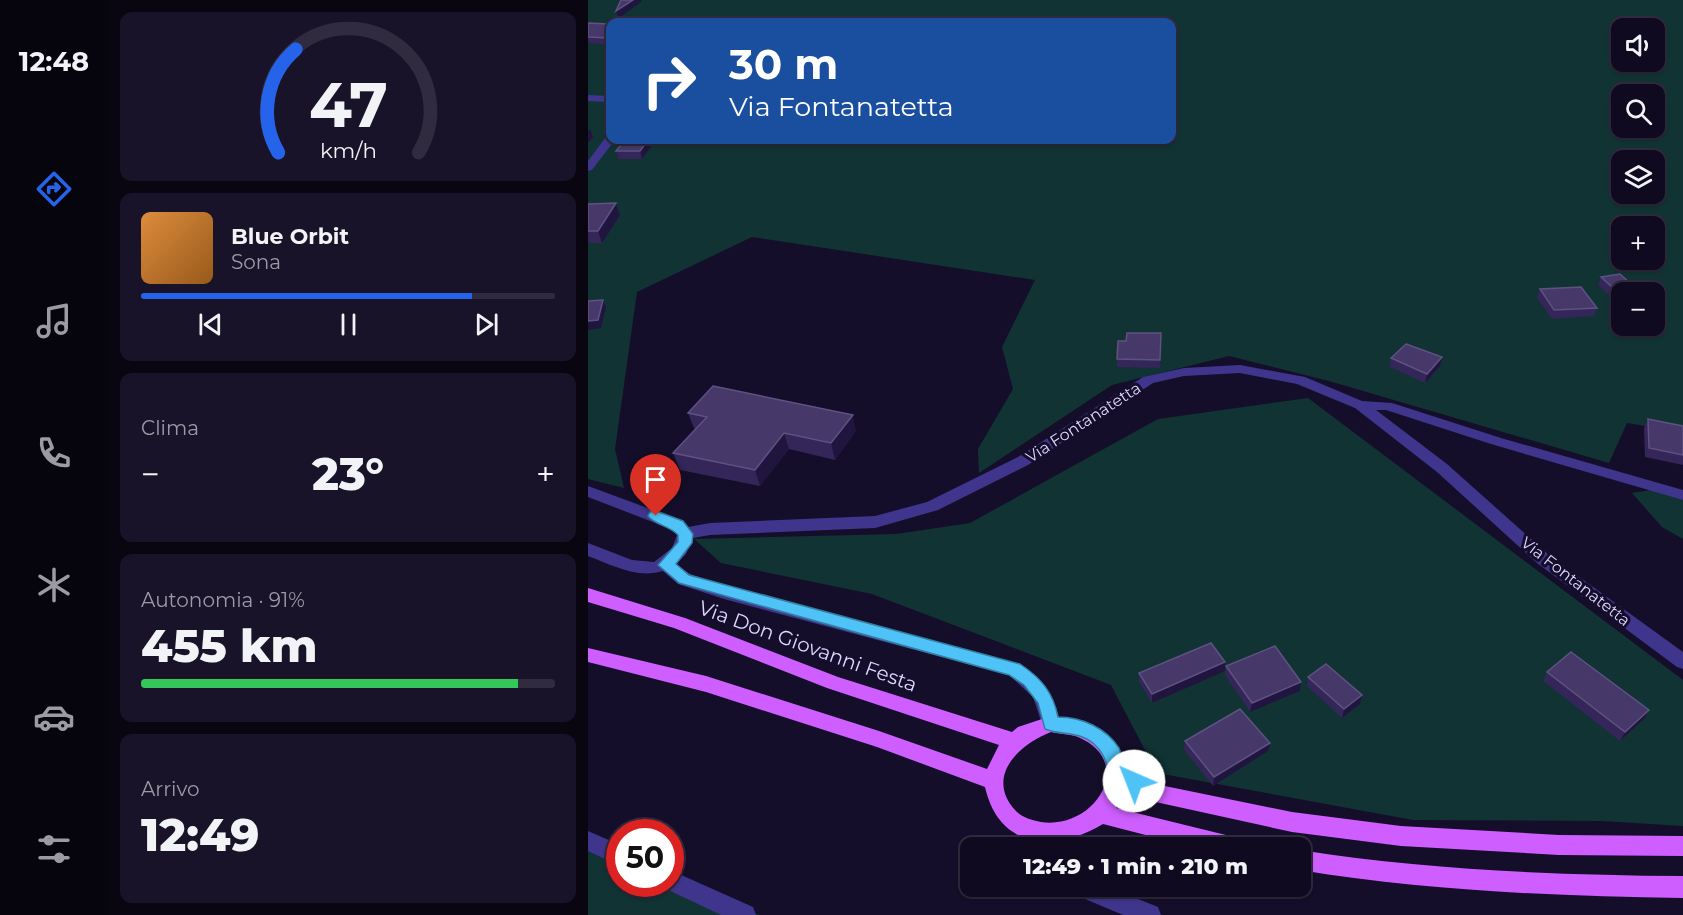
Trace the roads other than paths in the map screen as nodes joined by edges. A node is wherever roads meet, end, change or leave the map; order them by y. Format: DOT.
graph roads {
  1 [pos="588,98"];
  2 [pos="606,99"];
  3 [pos="606,144"];
  4 [pos="588,168"];
  5 [pos="1360,405"];
  6 [pos="588,491"];
  7 [pos="1683,495"];
  8 [pos="685,534"];
  9 [pos="588,549"];
  10 [pos="666,565"];
  11 [pos="588,595"];
  12 [pos="588,656"];
  13 [pos="1683,662"];
  14 [pos="1051,724"];
  15 [pos="1013,741"];
  16 [pos="1117,770"];
  17 [pos="994,781"];
  18 [pos="1100,814"];
  19 [pos="1024,837"];
  20 [pos="1034,837"];
  21 [pos="1193,837"];
  22 [pos="588,841"];
  23 [pos="1683,846"];
  24 [pos="606,849"];
  25 [pos="1311,862"];
  26 [pos="684,887"];
  27 [pos="1683,887"];
  28 [pos="1106,897"];
  29 [pos="745,915"];
  30 [pos="1150,915"];
  1 -- 2 [label="street"];
  3 -- 4 [label="street"];
  5 -- 7 [label="street"];
  5 -- 8 [label="street, Via Fontanatetta"];
  5 -- 13 [label="street, Via Fontanatetta"];
  6 -- 8 [label="street"];
  8 -- 10 [label="street"];
  9 -- 10 [label="street"];
  10 -- 14 [label="street"];
  11 -- 15 [label="main road, Via Don Giovanni Festa"];
  12 -- 17 [label="main road"];
  14 -- 15 [label="main road"];
  14 -- 16 [label="main road"];
  15 -- 17 [label="main road"];
  16 -- 18 [label="main road"];
  16 -- 23 [label="main road"];
  17 -- 19 [label="main road"];
  18 -- 20 [label="main road"];
  18 -- 21 [label="main road"];
  22 -- 24 [label="street"];
  25 -- 27 [label="main road"];
  26 -- 29 [label="street"];
  28 -- 30 [label="street"];
}
